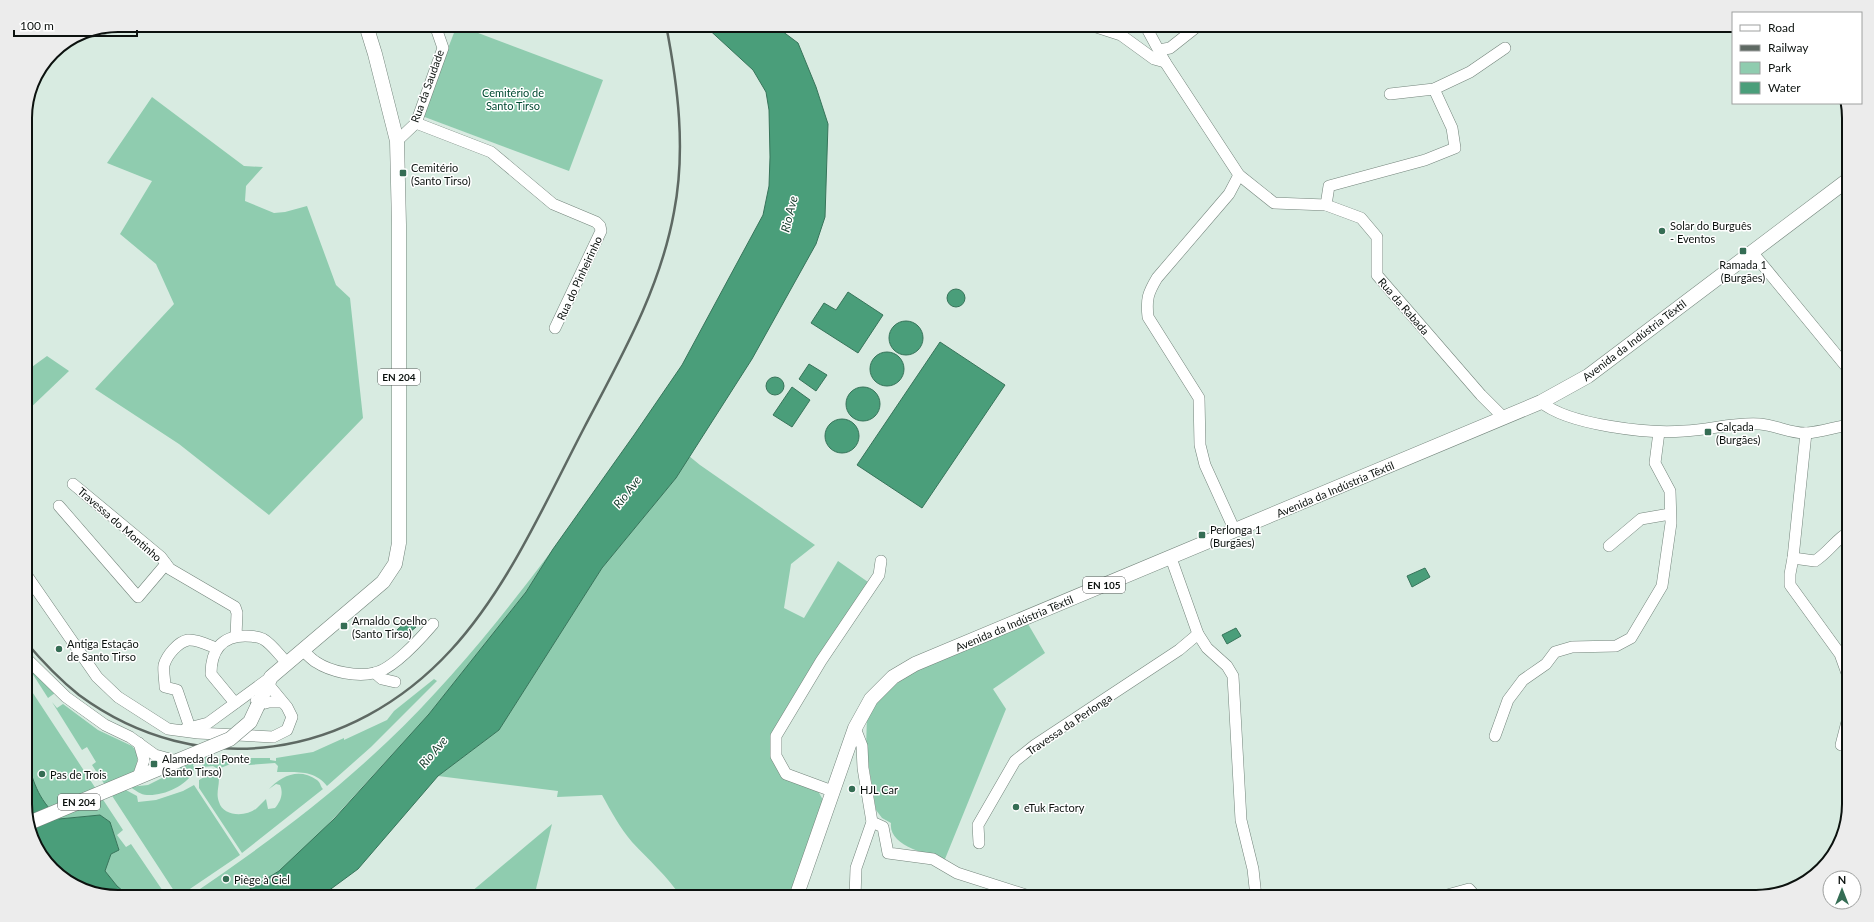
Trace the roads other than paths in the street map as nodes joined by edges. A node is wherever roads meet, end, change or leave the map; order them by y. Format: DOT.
graph roads {
  1 [pos="368,32"];
  2 [pos="437,32"];
  3 [pos="1112,32"];
  4 [pos="1149,32"];
  5 [pos="1190,32"];
  6 [pos="1505,48"];
  7 [pos="1159,50"];
  8 [pos="1165,62"];
  9 [pos="1434,89"];
  10 [pos="1390,94"];
  11 [pos="416,123"];
  12 [pos="397,141"];
  13 [pos="1239,175"];
  14 [pos="1842,184"];
  15 [pos="1326,205"];
  16 [pos="1752,252"];
  17 [pos="556,328"];
  18 [pos="1842,361"];
  19 [pos="1541,402"];
  20 [pos="1504,418"];
  21 [pos="1842,425"];
  22 [pos="1658,432"];
  23 [pos="1806,433"];
  24 [pos="73,484"];
  25 [pos="59,506"];
  26 [pos="1670,514"];
  27 [pos="1235,531"];
  28 [pos="1842,537"];
  29 [pos="1609,546"];
  30 [pos="1171,558"];
  31 [pos="1793,558"];
  32 [pos="881,561"];
  33 [pos="166,564"];
  34 [pos="32,583"];
  35 [pos="433,624"];
  36 [pos="1198,634"];
  37 [pos="236,636"];
  38 [pos="216,648"];
  39 [pos="302,650"];
  40 [pos="1842,660"];
  41 [pos="287,663"];
  42 [pos="32,664"];
  43 [pos="375,673"];
  44 [pos="269,680"];
  45 [pos="395,682"];
  46 [pos="245,696"];
  47 [pos="282,702"];
  48 [pos="235,703"];
  49 [pos="258,706"];
  50 [pos="208,723"];
  51 [pos="190,728"];
  52 [pos="855,728"];
  53 [pos="176,730"];
  54 [pos="205,734"];
  55 [pos="1494,736"];
  56 [pos="1842,741"];
  57 [pos="139,743"];
  58 [pos="1841,745"];
  59 [pos="177,761"];
  60 [pos="134,779"];
  61 [pos="832,791"];
  62 [pos="34,821"];
  63 [pos="872,822"];
  64 [pos="978,843"];
  65 [pos="798,890"];
  66 [pos="855,890"];
  67 [pos="1010,890"];
  68 [pos="1255,890"];
  1 -- 12 [label="main road, EN 204"];
  2 -- 11 [label="street, Rua da Saudade"];
  3 -- 8 [label="street"];
  4 -- 7 [label="street, Rua da Rabada"];
  5 -- 7 [label="street"];
  6 -- 9 [label="street"];
  7 -- 8 [label="street, Rua da Rabada"];
  8 -- 13 [label="street, Rua da Rabada"];
  9 -- 10 [label="street"];
  9 -- 15 [label="street"];
  11 -- 12 [label="street, Rua da Saudade"];
  11 -- 17 [label="street, Rua do Pinheirinho"];
  12 -- 39 [label="main road, EN 204"];
  13 -- 15 [label="street, Rua da Rabada"];
  13 -- 27 [label="street"];
  14 -- 16 [label="main road, Avenida da Indústria Têxtil / EN 105"];
  15 -- 20 [label="street, Rua da Rabada"];
  16 -- 18 [label="street"];
  16 -- 19 [label="main road, Avenida da Indústria Têxtil / EN 105"];
  19 -- 20 [label="main road, Avenida da Indústria Têxtil / EN 105"];
  19 -- 22 [label="street"];
  20 -- 27 [label="main road, Avenida da Indústria Têxtil / EN 105"];
  21 -- 23 [label="street"];
  22 -- 23 [label="street"];
  22 -- 26 [label="street"];
  23 -- 31 [label="street"];
  24 -- 33 [label="street, Travessa do Montinho"];
  25 -- 33 [label="street, Travessa do Montinho"];
  26 -- 29 [label="street"];
  26 -- 55 [label="street"];
  27 -- 30 [label="main road, Avenida da Indústria Têxtil / EN 105"];
  28 -- 31 [label="street"];
  30 -- 36 [label="street"];
  30 -- 52 [label="main road, Avenida da Indústria Têxtil / EN 105"];
  31 -- 40 [label="street"];
  32 -- 61 [label="street"];
  33 -- 37 [label="street, Travessa do Montinho"];
  34 -- 53 [label="street"];
  35 -- 43 [label="street"];
  36 -- 64 [label="street, Travessa da Perlonga"];
  36 -- 68 [label="street"];
  37 -- 38 [label="street"];
  37 -- 41 [label="street"];
  38 -- 48 [label="street"];
  38 -- 51 [label="street"];
  39 -- 41 [label="main road, EN 204"];
  39 -- 43 [label="street"];
  41 -- 44 [label="main road, EN 204"];
  42 -- 57 [label="street"];
  43 -- 45 [label="street"];
  44 -- 46 [label="street"];
  44 -- 47 [label="street"];
  44 -- 49 [label="main road, EN 204"];
  46 -- 48 [label="street"];
  46 -- 49 [label="street"];
  47 -- 49 [label="street"];
  47 -- 54 [label="street"];
  48 -- 50 [label="street"];
  49 -- 59 [label="main road, EN 204, bridge"];
  50 -- 51 [label="street"];
  50 -- 54 [label="street"];
  51 -- 53 [label="street"];
  52 -- 61 [label="main road, Avenida da Indústria Têxtil / EN 105"];
  52 -- 63 [label="street"];
  53 -- 54 [label="street"];
  56 -- 58 [label="street"];
  57 -- 59 [label="street"];
  57 -- 60 [label="street"];
  59 -- 60 [label="main road, EN 204"];
  60 -- 62 [label="main road, EN 204"];
  61 -- 65 [label="main road, Avenida da Indústria Têxtil / EN 105"];
  63 -- 66 [label="street"];
  63 -- 67 [label="street"];
}
